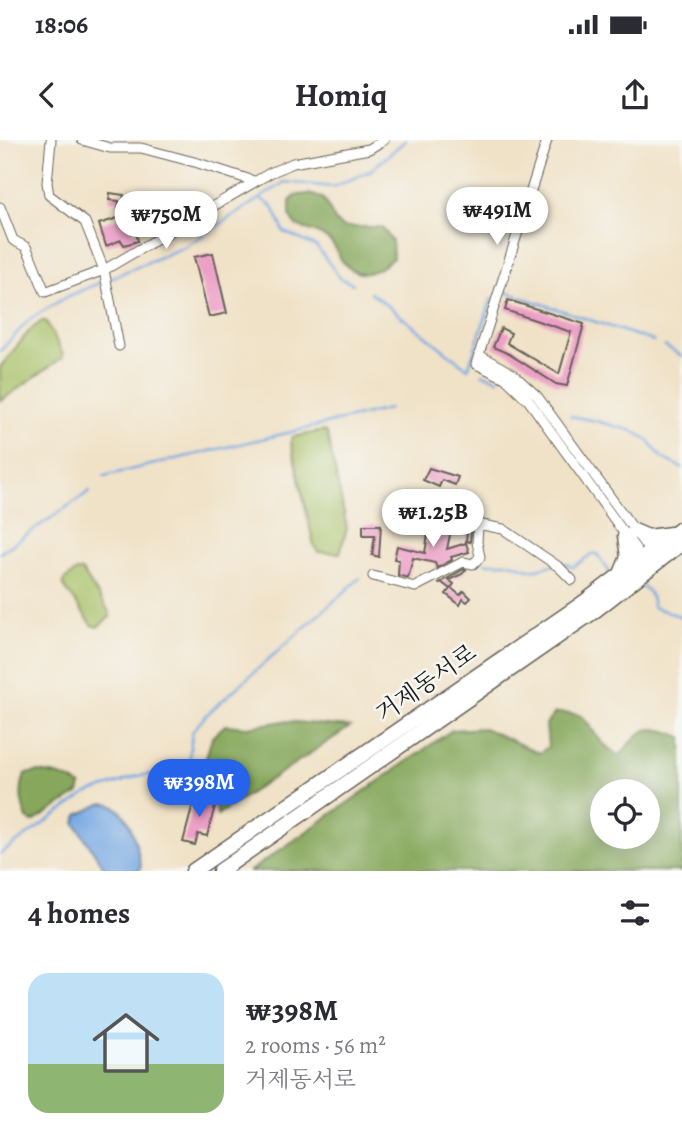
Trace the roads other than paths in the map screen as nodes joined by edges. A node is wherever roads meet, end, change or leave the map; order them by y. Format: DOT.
graph roads {
  1 [pos="51,140"];
  2 [pos="82,140"];
  3 [pos="384,140"];
  4 [pos="547,140"];
  5 [pos="254,181"];
  6 [pos="0,207"];
  7 [pos="104,271"];
  8 [pos="119,346"];
  9 [pos="421,513"];
  10 [pos="478,526"];
  11 [pos="630,533"];
  12 [pos="680,534"];
  13 [pos="650,561"];
  14 [pos="373,576"];
  15 [pos="620,576"];
  16 [pos="572,580"];
  17 [pos="192,871"];
  18 [pos="219,871"];
  1 -- 7 [label="street"];
  2 -- 5 [label="street"];
  3 -- 5 [label="street"];
  4 -- 11 [label="street"];
  5 -- 7 [label="street"];
  6 -- 7 [label="street"];
  7 -- 8 [label="street"];
  9 -- 10 [label="street"];
  10 -- 14 [label="street"];
  10 -- 16 [label="street"];
  11 -- 12 [label="main road"];
  11 -- 13 [label="street"];
  11 -- 15 [label="main road"];
  12 -- 13 [label="main road, 거제동서로"];
  13 -- 15 [label="main road, 거제동서로"];
  13 -- 18 [label="main road, 거제동서로"];
  15 -- 17 [label="main road, 거제동서로"];
}
